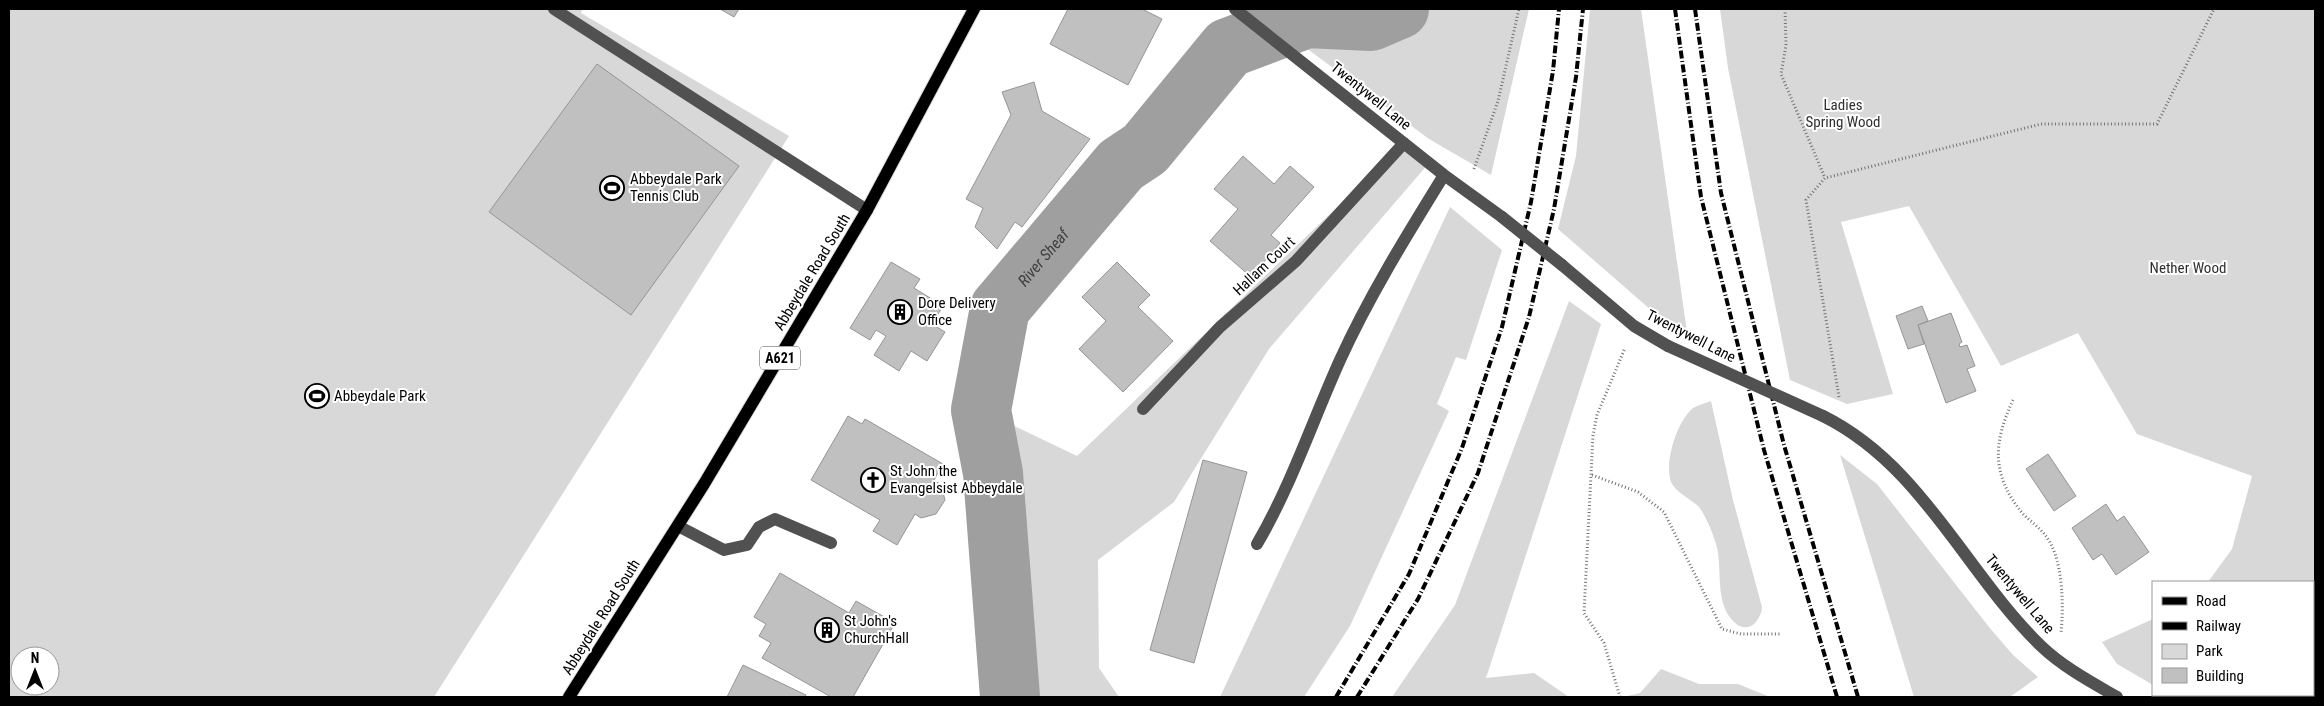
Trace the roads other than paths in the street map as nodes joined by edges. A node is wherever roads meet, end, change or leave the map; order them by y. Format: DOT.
graph roads {
  1 [pos="554,9"];
  2 [pos="974,9"];
  3 [pos="1238,11"];
  4 [pos="1404,143"];
  5 [pos="1444,175"];
  6 [pos="868,210"];
  7 [pos="1142,409"];
  8 [pos="678,526"];
  9 [pos="831,543"];
  10 [pos="1256,544"];
  11 [pos="569,697"];
  12 [pos="2117,697"];
  1 -- 6 [label="street"];
  2 -- 6 [label="main road, Abbeydale Road South / A621"];
  3 -- 4 [label="street, Twentywell Lane"];
  4 -- 5 [label="street, Twentywell Lane"];
  4 -- 7 [label="street, Hallam Court"];
  5 -- 10 [label="street"];
  5 -- 12 [label="street, Twentywell Lane, bridge"];
  6 -- 8 [label="main road, Abbeydale Road South / A621"];
  8 -- 9 [label="street"];
  8 -- 11 [label="main road, Abbeydale Road South / A621"];
}
